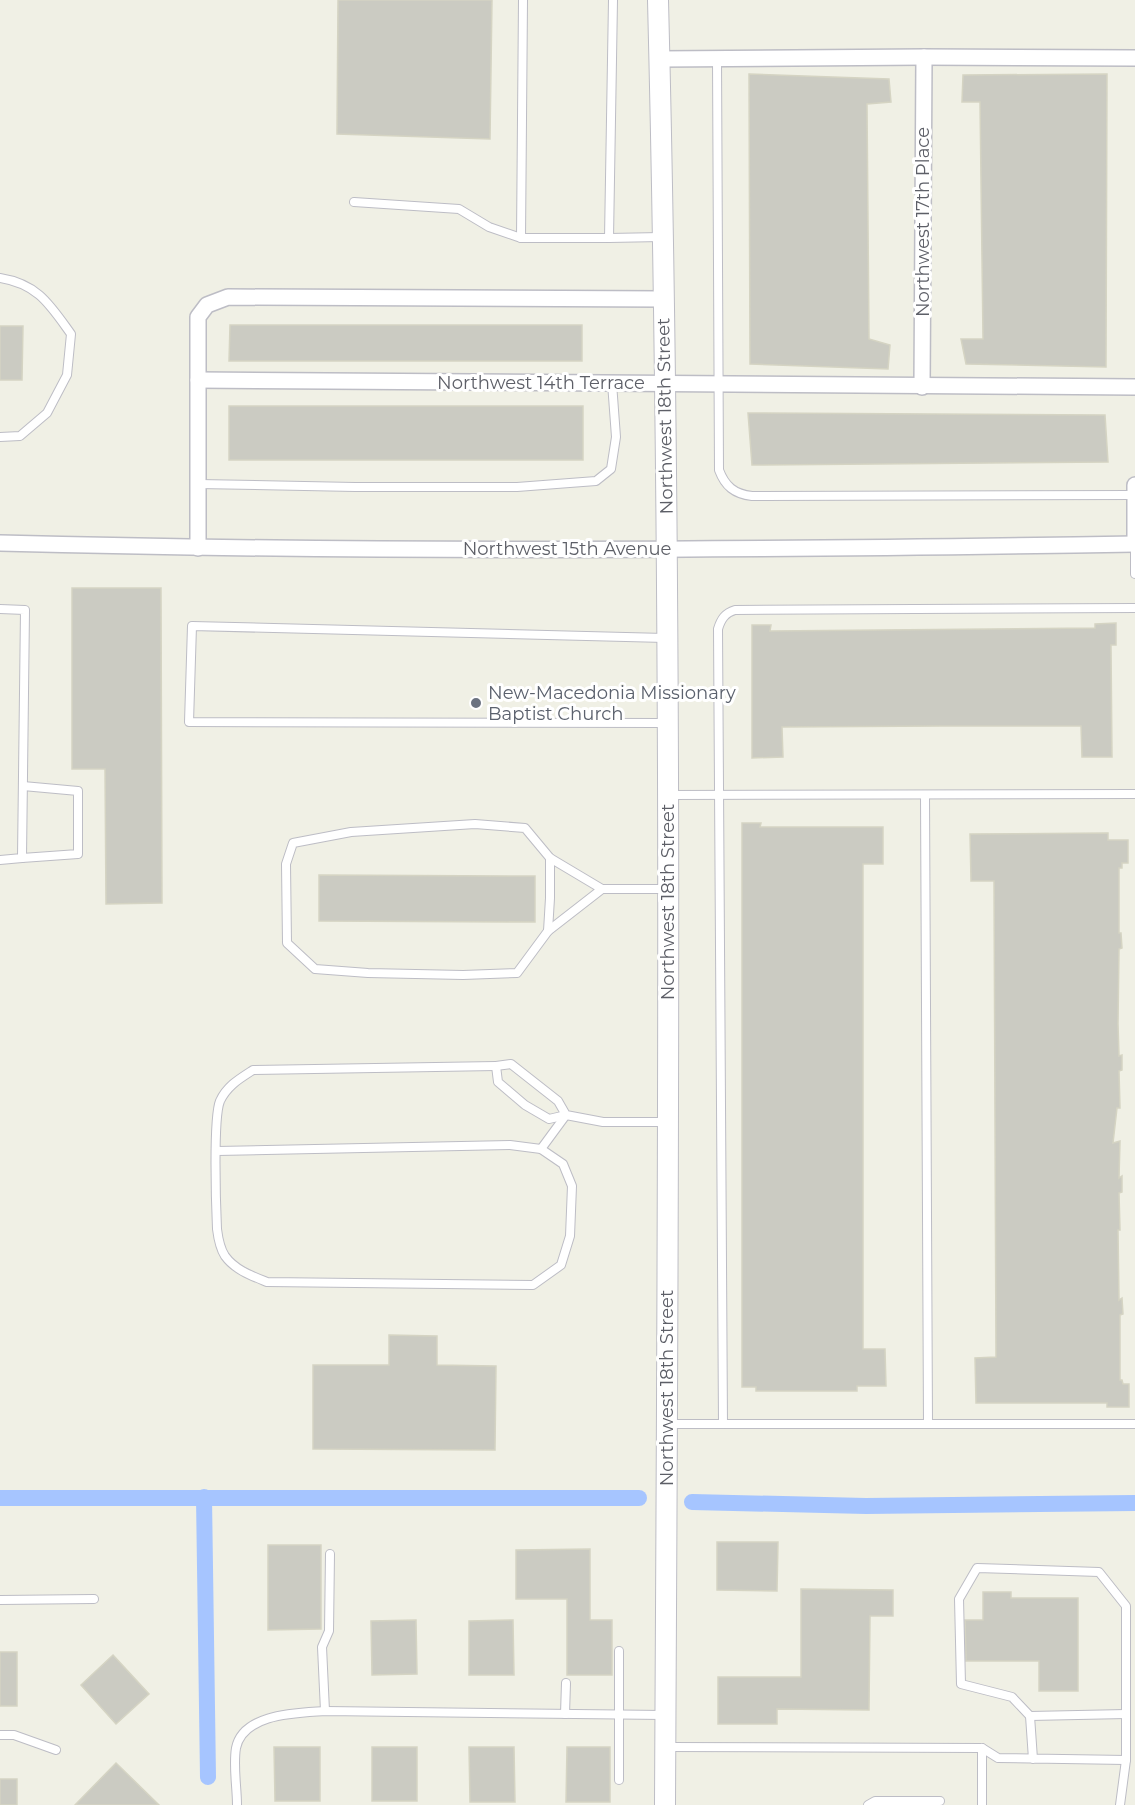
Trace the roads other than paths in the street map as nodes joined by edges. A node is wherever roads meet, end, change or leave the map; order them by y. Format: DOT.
graph roads {
  1 [pos="523,0"];
  2 [pos="613,0"];
  3 [pos="658,0"];
  4 [pos="924,57"];
  5 [pos="1135,58"];
  6 [pos="660,59"];
  7 [pos="717,59"];
  8 [pos="354,202"];
  9 [pos="664,237"];
  10 [pos="521,238"];
  11 [pos="609,238"];
  12 [pos="0,278"];
  13 [pos="664,299"];
  14 [pos="198,380"];
  15 [pos="612,383"];
  16 [pos="665,384"];
  17 [pos="720,384"];
  18 [pos="922,387"];
  19 [pos="1135,387"];
  20 [pos="0,437"];
  21 [pos="198,484"];
  22 [pos="1135,484"];
  23 [pos="1135,495"];
  24 [pos="0,543"];
  25 [pos="1135,544"];
  26 [pos="198,548"];
  27 [pos="667,550"];
  28 [pos="1135,574"];
  29 [pos="1135,608"];
  30 [pos="0,609"];
  31 [pos="667,638"];
  32 [pos="667,723"];
  33 [pos="23,786"];
  34 [pos="1135,794"];
  35 [pos="667,795"];
  36 [pos="719,795"];
  37 [pos="925,795"];
  38 [pos="22,858"];
  39 [pos="550,858"];
  40 [pos="0,860"];
  41 [pos="602,889"];
  42 [pos="668,889"];
  43 [pos="548,931"];
  44 [pos="496,1066"];
  45 [pos="566,1115"];
  46 [pos="668,1122"];
  47 [pos="541,1149"];
  48 [pos="217,1151"];
  49 [pos="667,1424"];
  50 [pos="723,1424"];
  51 [pos="928,1424"];
  52 [pos="1135,1424"];
  53 [pos="330,1554"];
  54 [pos="0,1599"];
  55 [pos="93,1599"];
  56 [pos="619,1652"];
  57 [pos="566,1683"];
  58 [pos="325,1711"];
  59 [pos="565,1714"];
  60 [pos="620,1714"];
  61 [pos="1126,1714"];
  62 [pos="666,1715"];
  63 [pos="1030,1716"];
  64 [pos="0,1735"];
  65 [pos="666,1747"];
  66 [pos="982,1748"];
  67 [pos="56,1750"];
  68 [pos="1033,1759"];
  69 [pos="1126,1760"];
  70 [pos="619,1780"];
  71 [pos="940,1801"];
  72 [pos="237,1805"];
  73 [pos="665,1805"];
  74 [pos="868,1805"];
  75 [pos="982,1805"];
  76 [pos="1120,1805"];
  1 -- 10 [label="lane"];
  2 -- 11 [label="lane"];
  3 -- 6 [label="street, Northwest 18th Street"];
  4 -- 5 [label="street"];
  4 -- 7 [label="street"];
  4 -- 18 [label="street, Northwest 17th Place"];
  6 -- 7 [label="street"];
  6 -- 9 [label="street, Northwest 18th Street"];
  7 -- 17 [label="lane"];
  8 -- 10 [label="lane"];
  9 -- 11 [label="lane"];
  9 -- 13 [label="street, Northwest 18th Street"];
  10 -- 11 [label="lane"];
  12 -- 20 [label="lane"];
  13 -- 14 [label="street"];
  13 -- 16 [label="street, Northwest 18th Street"];
  14 -- 15 [label="street, Northwest 14th Terrace"];
  14 -- 21 [label="street"];
  15 -- 16 [label="street, Northwest 14th Terrace"];
  15 -- 21 [label="lane"];
  16 -- 17 [label="street, Northwest 14th Terrace"];
  16 -- 27 [label="street, Northwest 18th Street"];
  17 -- 18 [label="street, Northwest 14th Terrace"];
  17 -- 23 [label="lane"];
  18 -- 19 [label="street, Northwest 14th Terrace"];
  21 -- 26 [label="street"];
  22 -- 23 [label="street"];
  23 -- 25 [label="street"];
  24 -- 26 [label="street, Northwest 15th Avenue"];
  25 -- 27 [label="street, Northwest 15th Avenue"];
  25 -- 28 [label="lane"];
  26 -- 27 [label="street, Northwest 15th Avenue"];
  27 -- 31 [label="street, Northwest 18th Street"];
  29 -- 36 [label="lane"];
  30 -- 33 [label="lane"];
  31 -- 32 [label="street, Northwest 18th Street"];
  31 -- 32 [label="lane"];
  32 -- 35 [label="street, Northwest 18th Street"];
  33 -- 38 [label="lane"];
  33 -- 38 [label="lane"];
  34 -- 37 [label="lane"];
  35 -- 36 [label="lane"];
  35 -- 42 [label="street, Northwest 18th Street"];
  36 -- 37 [label="lane"];
  36 -- 50 [label="lane"];
  37 -- 51 [label="lane"];
  38 -- 40 [label="lane"];
  39 -- 41 [label="lane"];
  39 -- 43 [label="lane"];
  39 -- 43 [label="lane"];
  41 -- 42 [label="lane"];
  41 -- 43 [label="lane"];
  42 -- 46 [label="street, Northwest 18th Street"];
  44 -- 45 [label="lane"];
  44 -- 45 [label="lane"];
  44 -- 48 [label="lane"];
  45 -- 46 [label="lane"];
  45 -- 47 [label="lane"];
  46 -- 49 [label="street, Northwest 18th Street"];
  47 -- 48 [label="lane"];
  47 -- 48 [label="lane"];
  49 -- 50 [label="lane"];
  49 -- 62 [label="street, Northwest 18th Street"];
  50 -- 51 [label="lane"];
  51 -- 52 [label="lane"];
  53 -- 58 [label="lane"];
  54 -- 55 [label="lane"];
  56 -- 60 [label="lane"];
  57 -- 59 [label="lane"];
  58 -- 59 [label="lane"];
  58 -- 72 [label="lane"];
  59 -- 60 [label="lane"];
  60 -- 62 [label="lane"];
  60 -- 70 [label="lane"];
  61 -- 63 [label="lane"];
  61 -- 63 [label="lane"];
  61 -- 69 [label="lane"];
  62 -- 65 [label="street, Northwest 18th Street"];
  63 -- 68 [label="lane"];
  64 -- 67 [label="lane"];
  65 -- 66 [label="lane"];
  65 -- 73 [label="street, Northwest 18th Street"];
  66 -- 68 [label="lane"];
  66 -- 75 [label="lane"];
  68 -- 69 [label="lane"];
  69 -- 76 [label="lane"];
  71 -- 74 [label="lane"];
}
